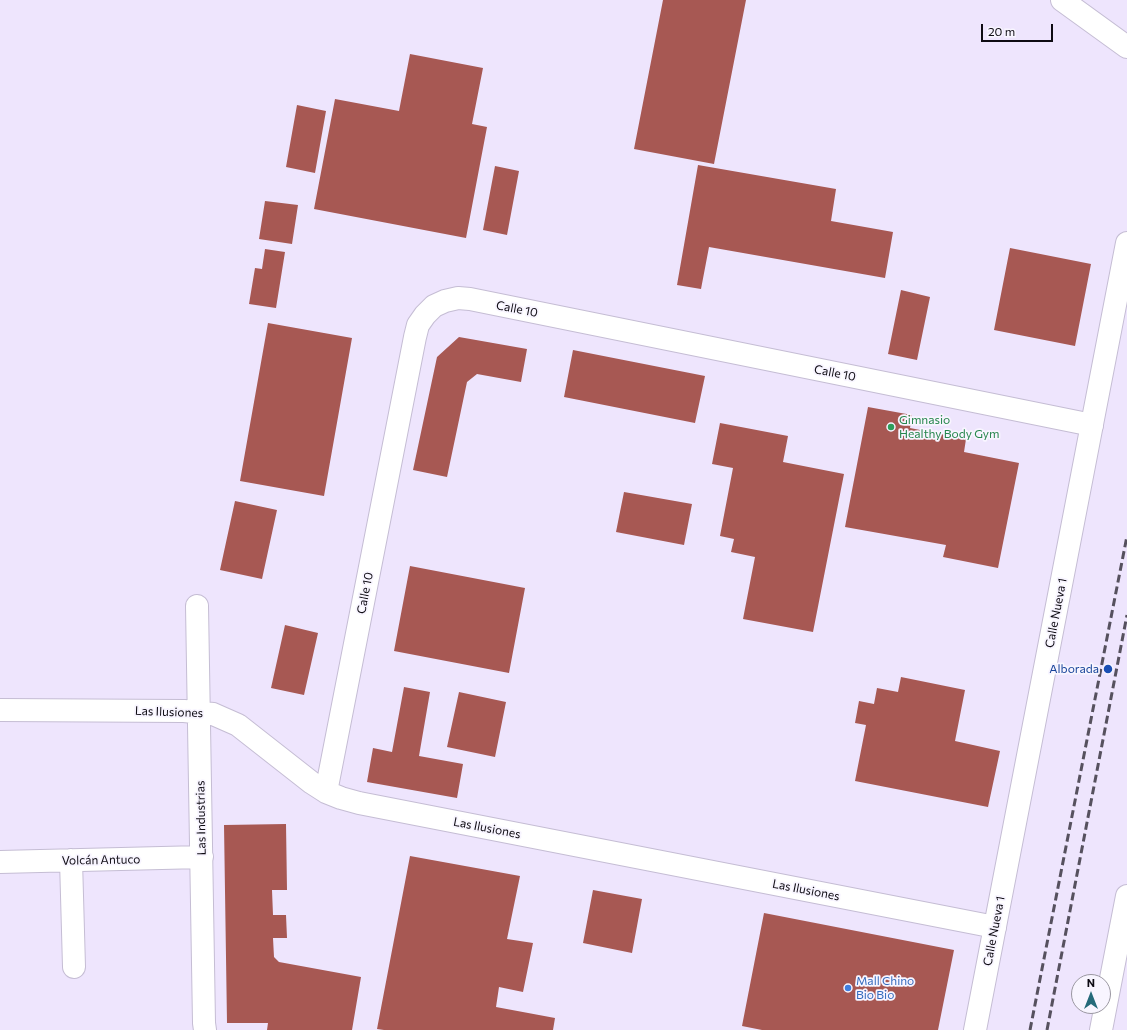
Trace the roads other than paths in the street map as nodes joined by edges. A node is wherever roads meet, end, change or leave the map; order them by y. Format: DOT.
graph roads {
  1 [pos="1062,0"];
  2 [pos="1127,47"];
  3 [pos="1127,243"];
  4 [pos="1092,425"];
  5 [pos="197,606"];
  6 [pos="0,710"];
  7 [pos="200,712"];
  8 [pos="326,792"];
  9 [pos="202,858"];
  10 [pos="71,860"];
  11 [pos="0,862"];
  12 [pos="1127,896"];
  13 [pos="995,927"];
  14 [pos="74,967"];
  15 [pos="205,1030"];
  16 [pos="975,1030"];
  17 [pos="1101,1030"];
  1 -- 2 [label="main road"];
  3 -- 4 [label="main road, Calle Nueva 1"];
  4 -- 8 [label="main road, Calle 10"];
  4 -- 13 [label="main road, Calle Nueva 1"];
  5 -- 7 [label="main road, Las Industrias"];
  6 -- 7 [label="main road, Las Ilusiones"];
  7 -- 8 [label="main road, Las Ilusiones"];
  7 -- 9 [label="main road, Las Industrias"];
  8 -- 13 [label="main road, Las Ilusiones"];
  9 -- 10 [label="main road, Volcán Antuco"];
  9 -- 15 [label="main road, Las Industrias"];
  10 -- 11 [label="main road, Volcán Antuco"];
  10 -- 14 [label="main road"];
  12 -- 17 [label="main road"];
  13 -- 16 [label="main road, Calle Nueva 1"];
}
